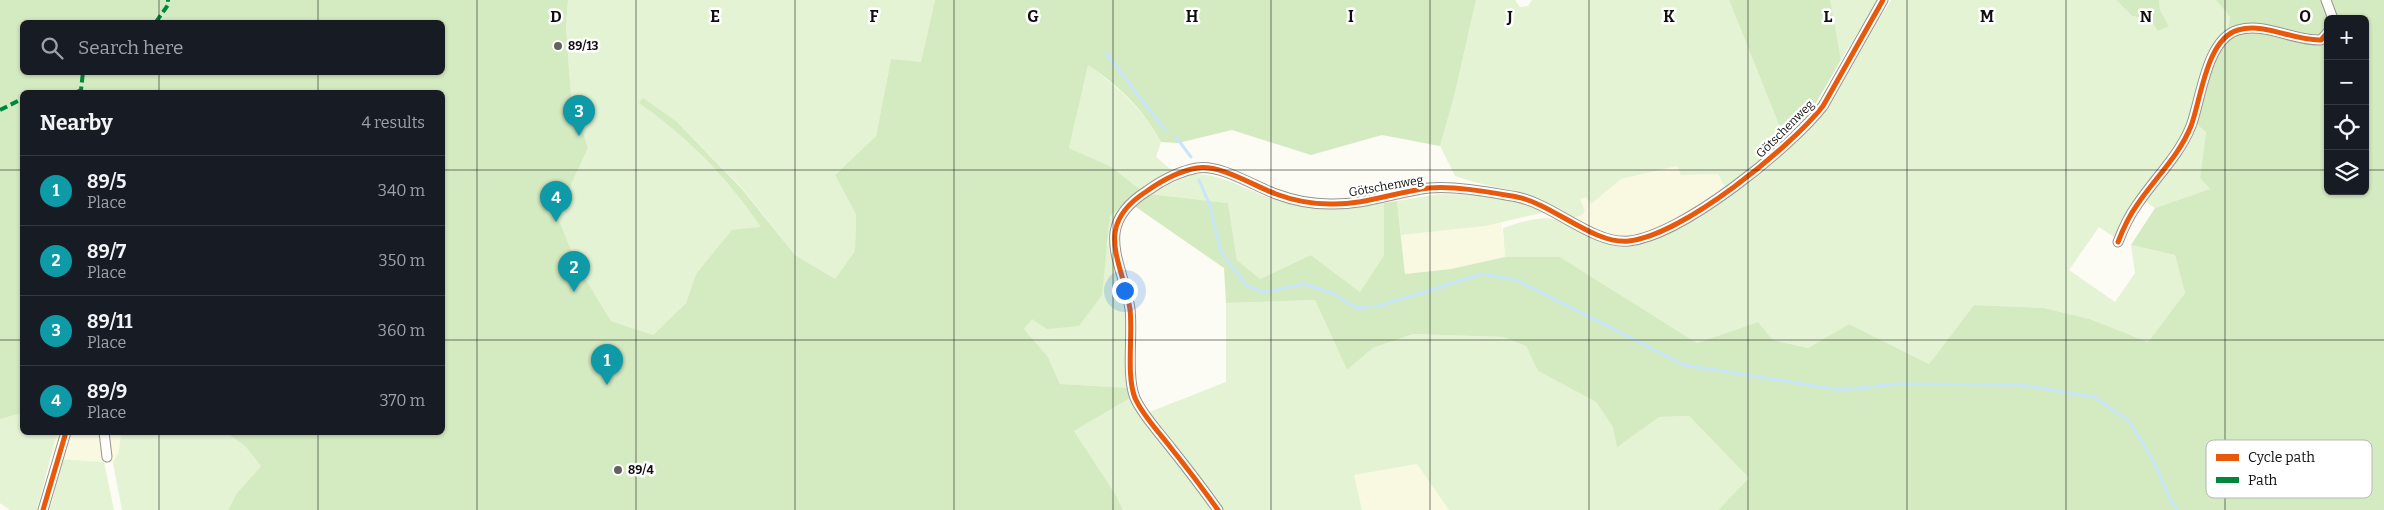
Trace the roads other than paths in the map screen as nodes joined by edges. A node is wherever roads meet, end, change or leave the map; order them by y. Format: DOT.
graph roads {
  1 [pos="1883,0"];
  2 [pos="2326,0"];
  3 [pos="2331,15"];
  4 [pos="2324,37"];
  5 [pos="2118,242"];
  6 [pos="65,435"];
  7 [pos="104,435"];
  8 [pos="107,457"];
  9 [pos="43,510"];
  10 [pos="1218,510"];
  1 -- 10 [label="street, Götschenweg"];
  2 -- 3 [label="street"];
  4 -- 5 [label="street"];
  6 -- 9 [label="street"];
  7 -- 8 [label="street"];
}
